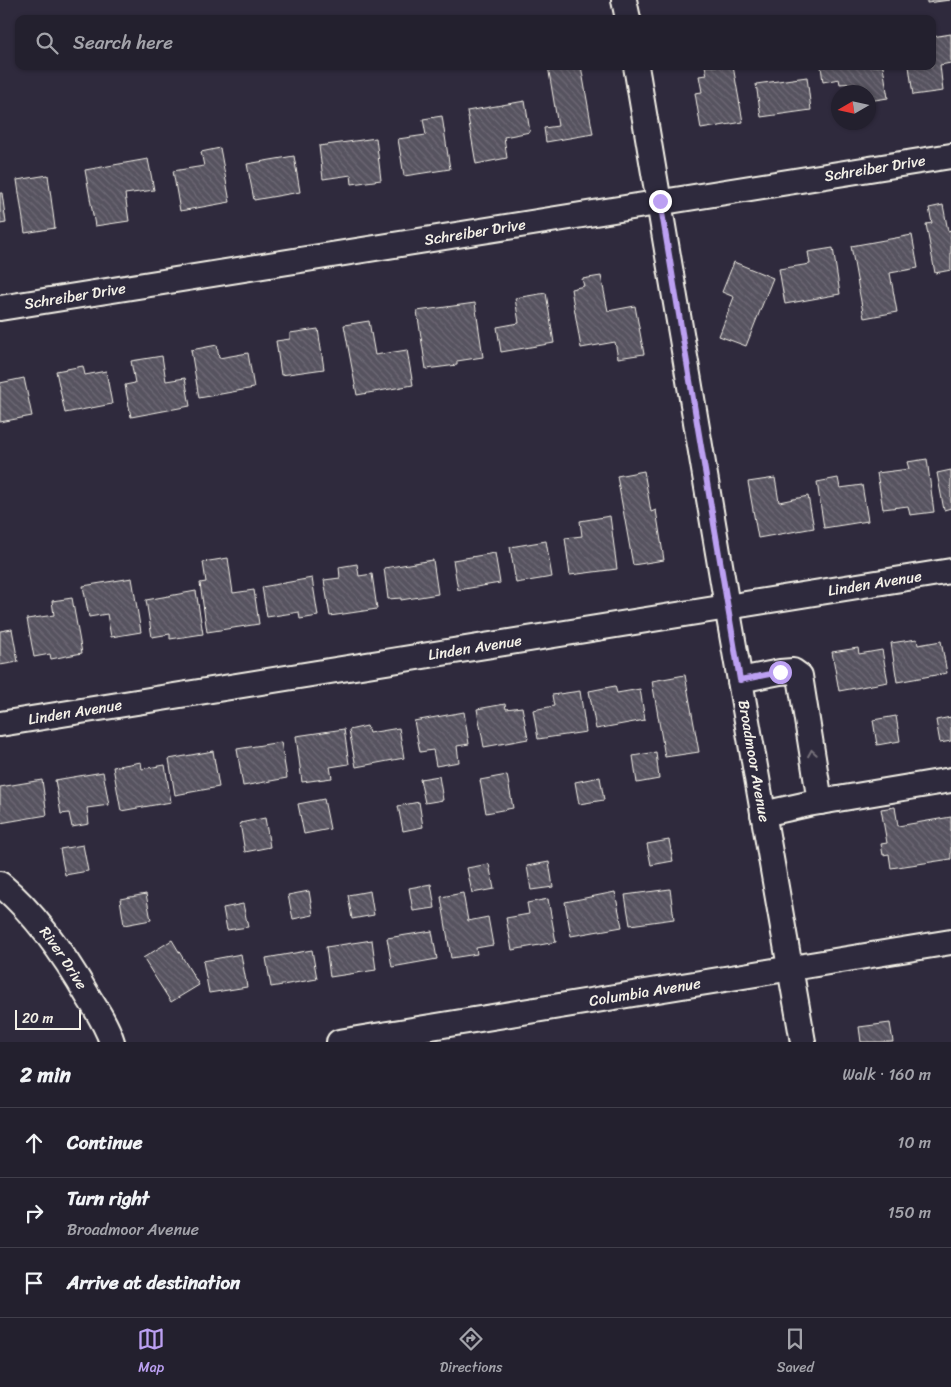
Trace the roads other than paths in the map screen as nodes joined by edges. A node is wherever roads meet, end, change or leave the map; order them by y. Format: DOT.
graph roads {
  1 [pos="624,0"];
  2 [pos="627,15"];
  3 [pos="637,70"];
  4 [pos="951,156"];
  5 [pos="660,201"];
  6 [pos="0,308"];
  7 [pos="951,571"];
  8 [pos="726,606"];
  9 [pos="740,680"];
  10 [pos="0,724"];
  11 [pos="951,780"];
  12 [pos="820,802"];
  13 [pos="763,814"];
  14 [pos="0,884"];
  15 [pos="951,942"];
  16 [pos="791,968"];
  17 [pos="112,1042"];
  18 [pos="339,1042"];
  19 [pos="803,1042"];
  1 -- 2 [label="street"];
  3 -- 5 [label="street, Broadmoor Avenue"];
  4 -- 5 [label="street, Schreiber Drive"];
  5 -- 6 [label="street, Schreiber Drive"];
  5 -- 8 [label="street, Broadmoor Avenue"];
  7 -- 8 [label="street, Linden Avenue"];
  8 -- 9 [label="street, Broadmoor Avenue"];
  8 -- 10 [label="street, Linden Avenue"];
  12 -- 9 [label="street, one-way"];
  9 -- 13 [label="street, Broadmoor Avenue"];
  11 -- 12 [label="street"];
  12 -- 13 [label="street"];
  13 -- 16 [label="street, Broadmoor Avenue"];
  14 -- 17 [label="street, River Drive"];
  15 -- 16 [label="street, Columbia Avenue"];
  16 -- 18 [label="street, Columbia Avenue"];
  16 -- 19 [label="street, Broadmoor Avenue"];
}
